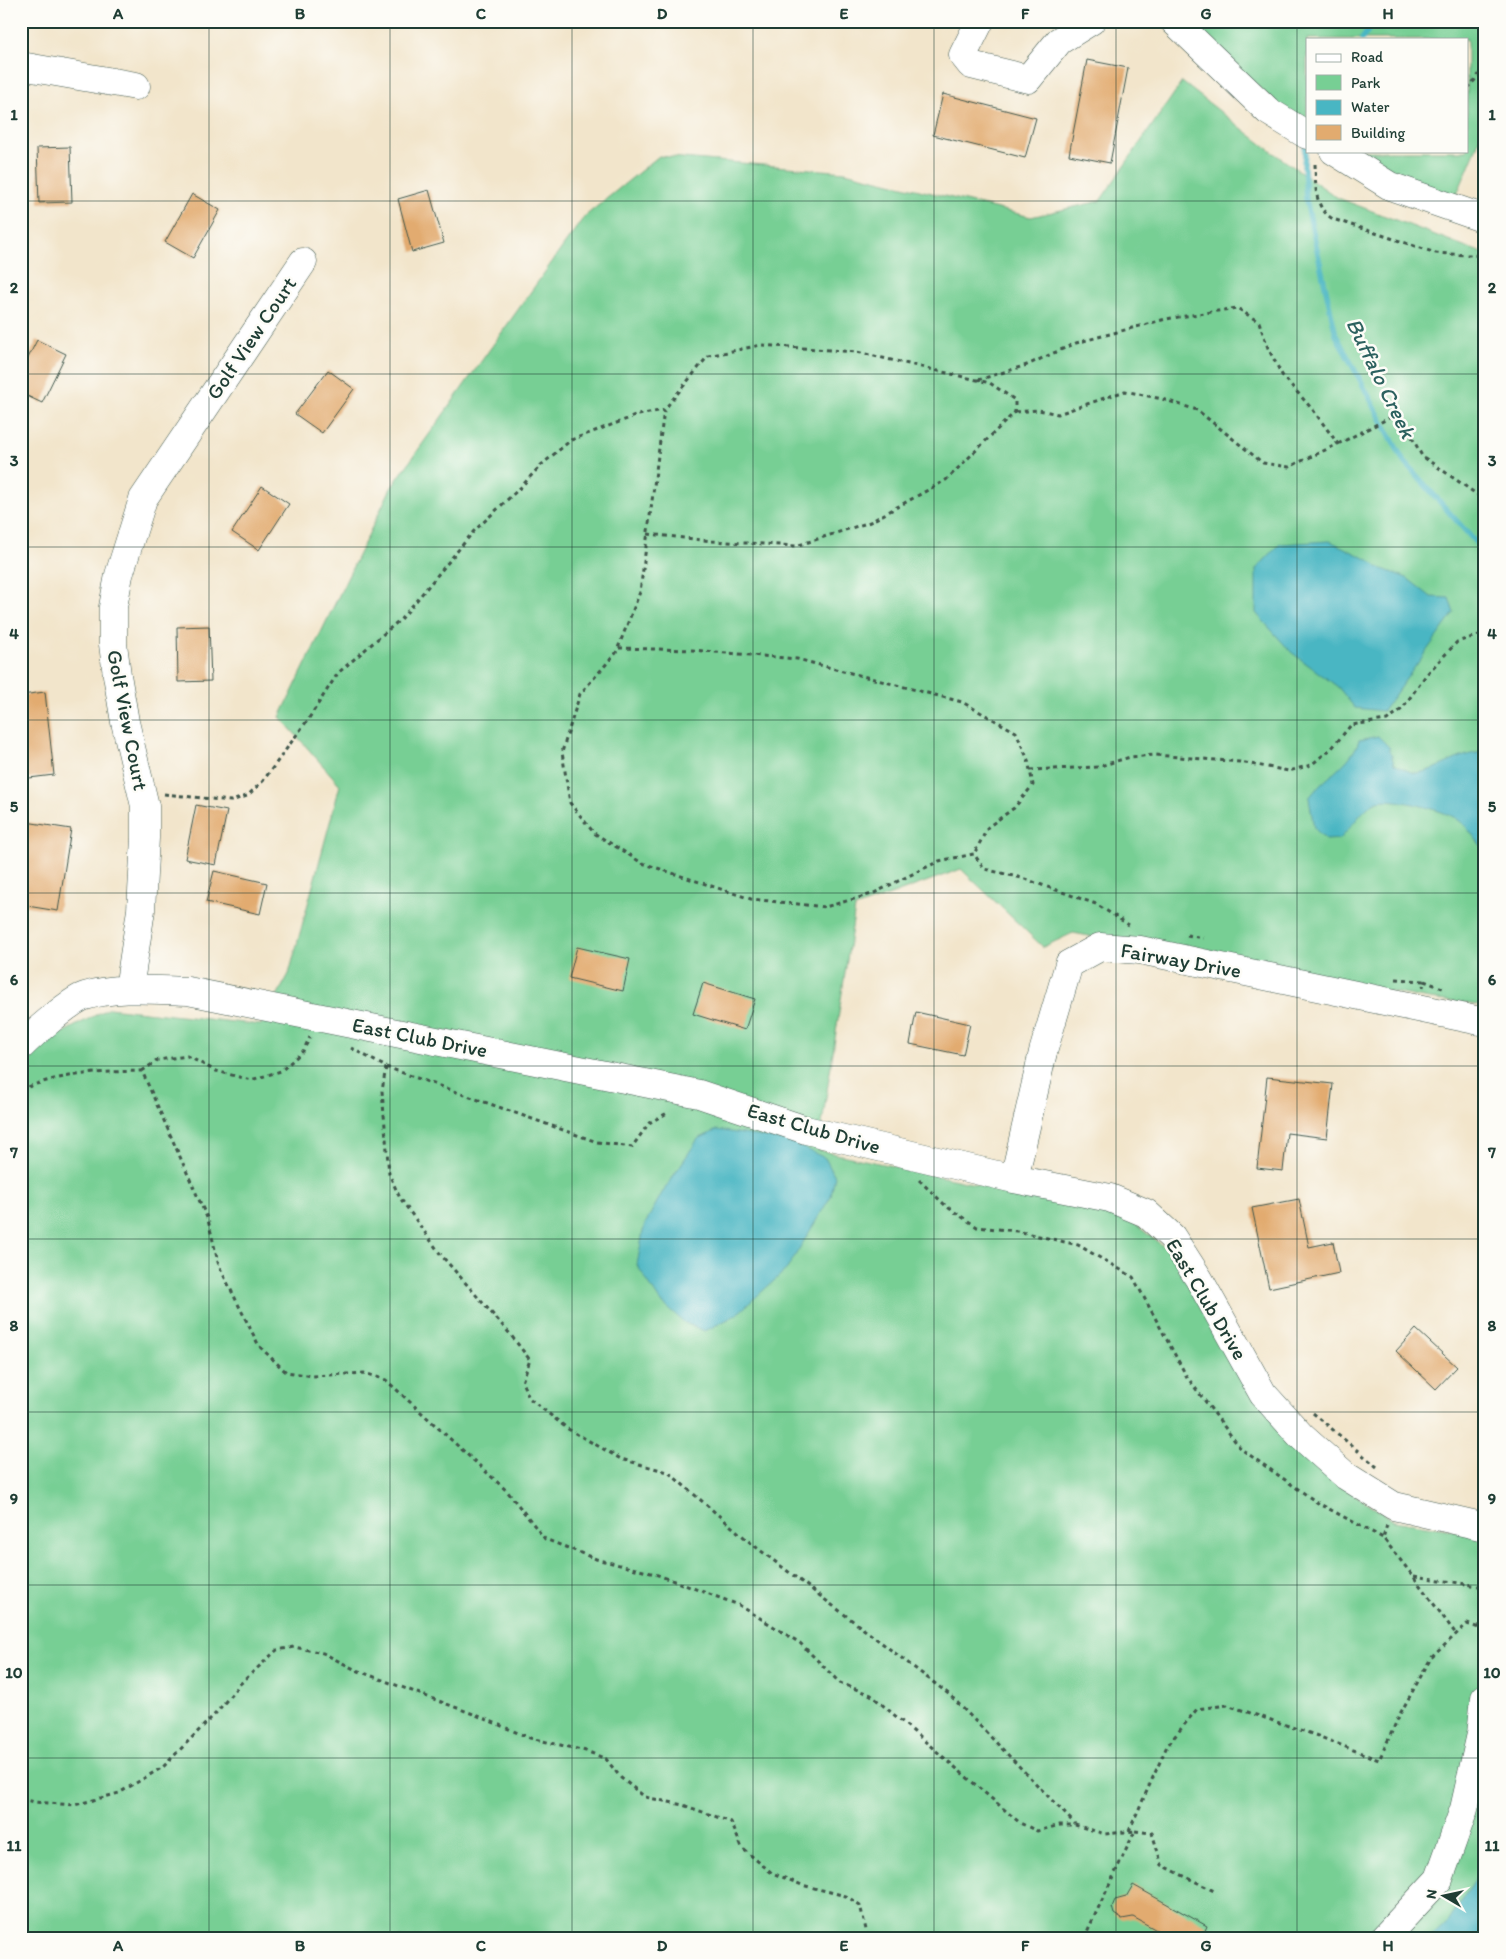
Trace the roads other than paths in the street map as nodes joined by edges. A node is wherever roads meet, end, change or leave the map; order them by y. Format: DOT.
graph roads {
  1 [pos="980,21"];
  2 [pos="1091,21"];
  3 [pos="1174,21"];
  4 [pos="21,66"];
  5 [pos="136,86"];
  6 [pos="1306,136"];
  7 [pos="1331,152"];
  8 [pos="1485,219"];
  9 [pos="303,262"];
  10 [pos="128,989"];
  11 [pos="1485,1022"];
  12 [pos="21,1046"];
  13 [pos="1014,1179"];
  14 [pos="1485,1527"];
  15 [pos="1485,1698"];
  16 [pos="1384,1938"];
  1 -- 2 [label="street"];
  3 -- 6 [label="street"];
  4 -- 5 [label="street"];
  7 -- 8 [label="street"];
  9 -- 10 [label="street, Golf View Court"];
  10 -- 12 [label="street, East Club Drive"];
  10 -- 13 [label="street, East Club Drive"];
  11 -- 13 [label="street, Fairway Drive"];
  13 -- 14 [label="street, East Club Drive"];
  15 -- 16 [label="street"];
}
